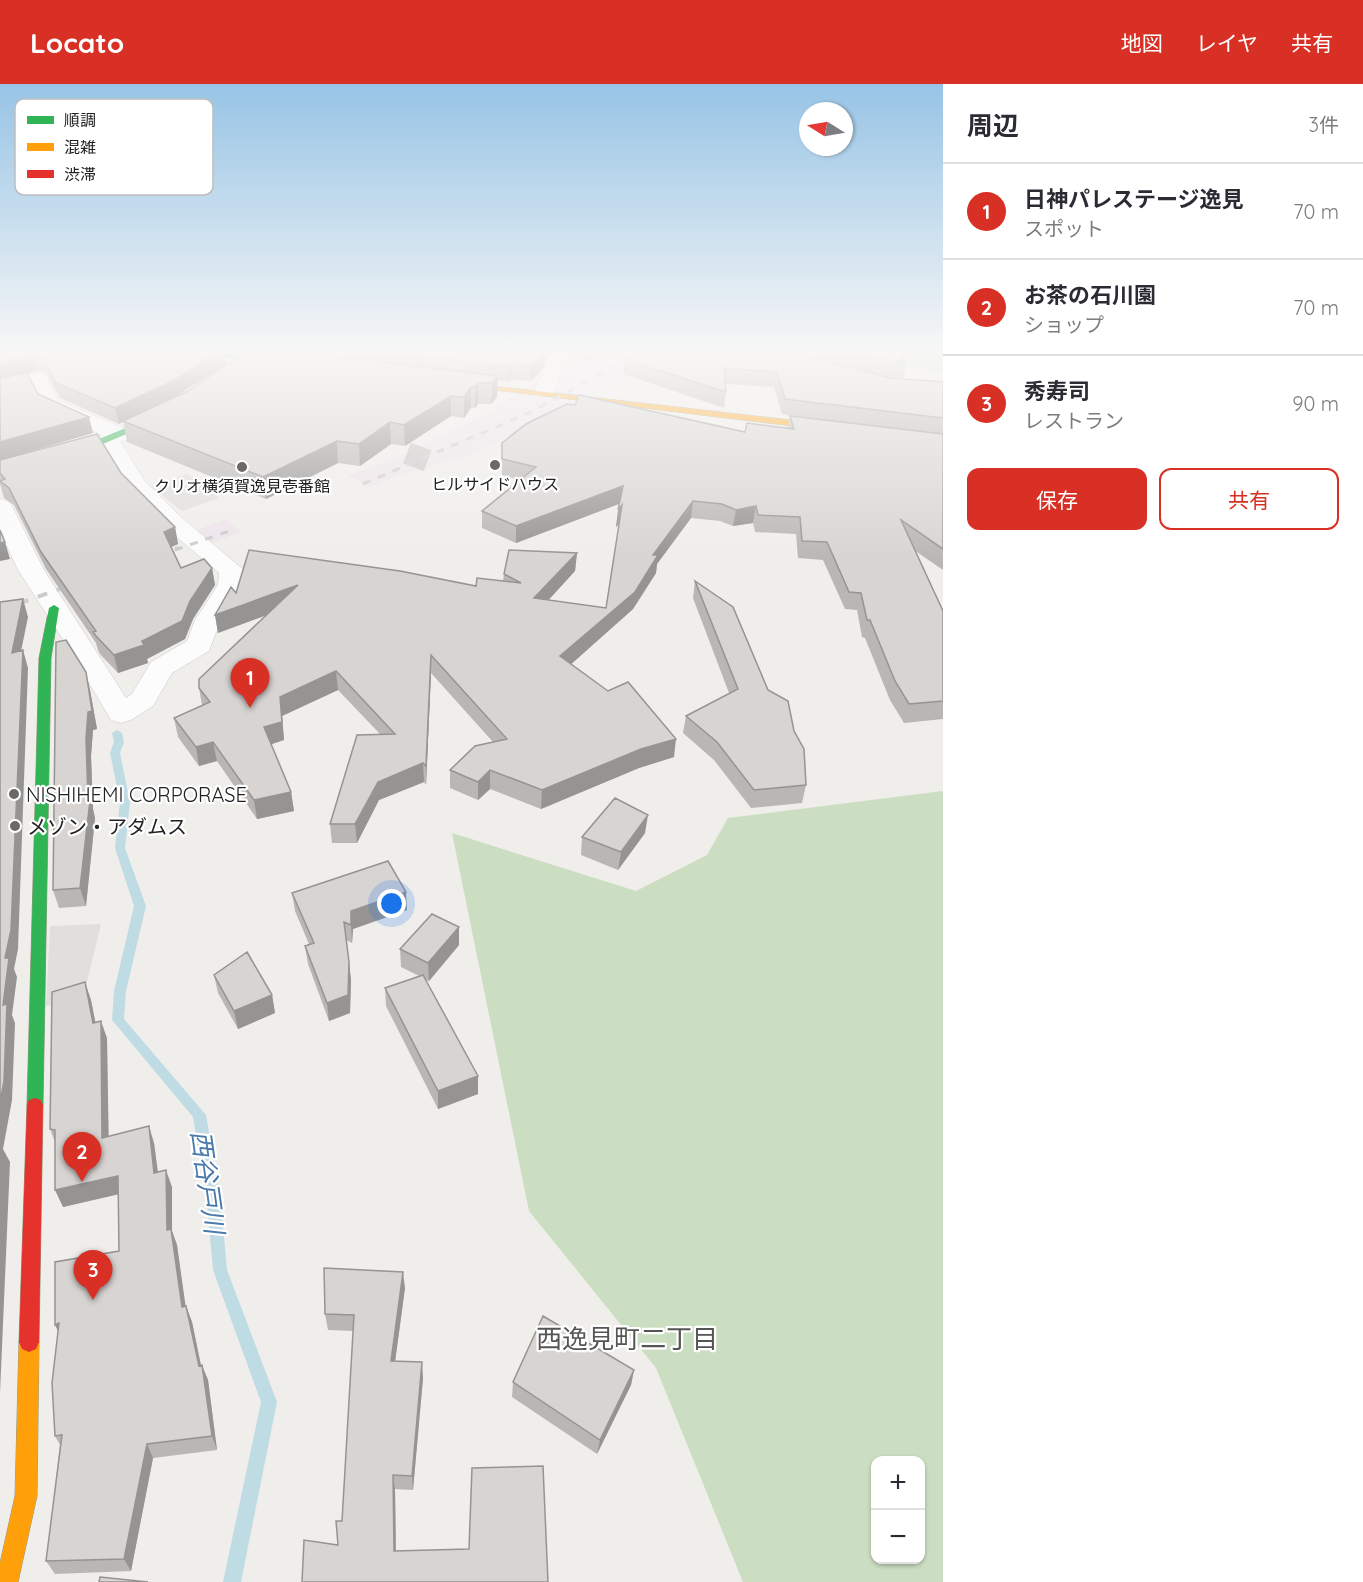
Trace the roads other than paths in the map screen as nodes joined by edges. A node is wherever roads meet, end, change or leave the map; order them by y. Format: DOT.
graph roads {
  1 [pos="84,422"];
  2 [pos="149,422"];
  3 [pos="785,422"];
  4 [pos="850,430"];
  5 [pos="114,438"];
  6 [pos="0,470"];
  7 [pos="0,506"];
  8 [pos="54,608"];
  9 [pos="7,1582"];
  1 -- 5 [label="street"];
  2 -- 5 [label="street"];
  3 -- 4 [label="street"];
  5 -- 6 [label="street"];
  5 -- 8 [label="street"];
  7 -- 8 [label="street"];
  8 -- 9 [label="street"];
}
